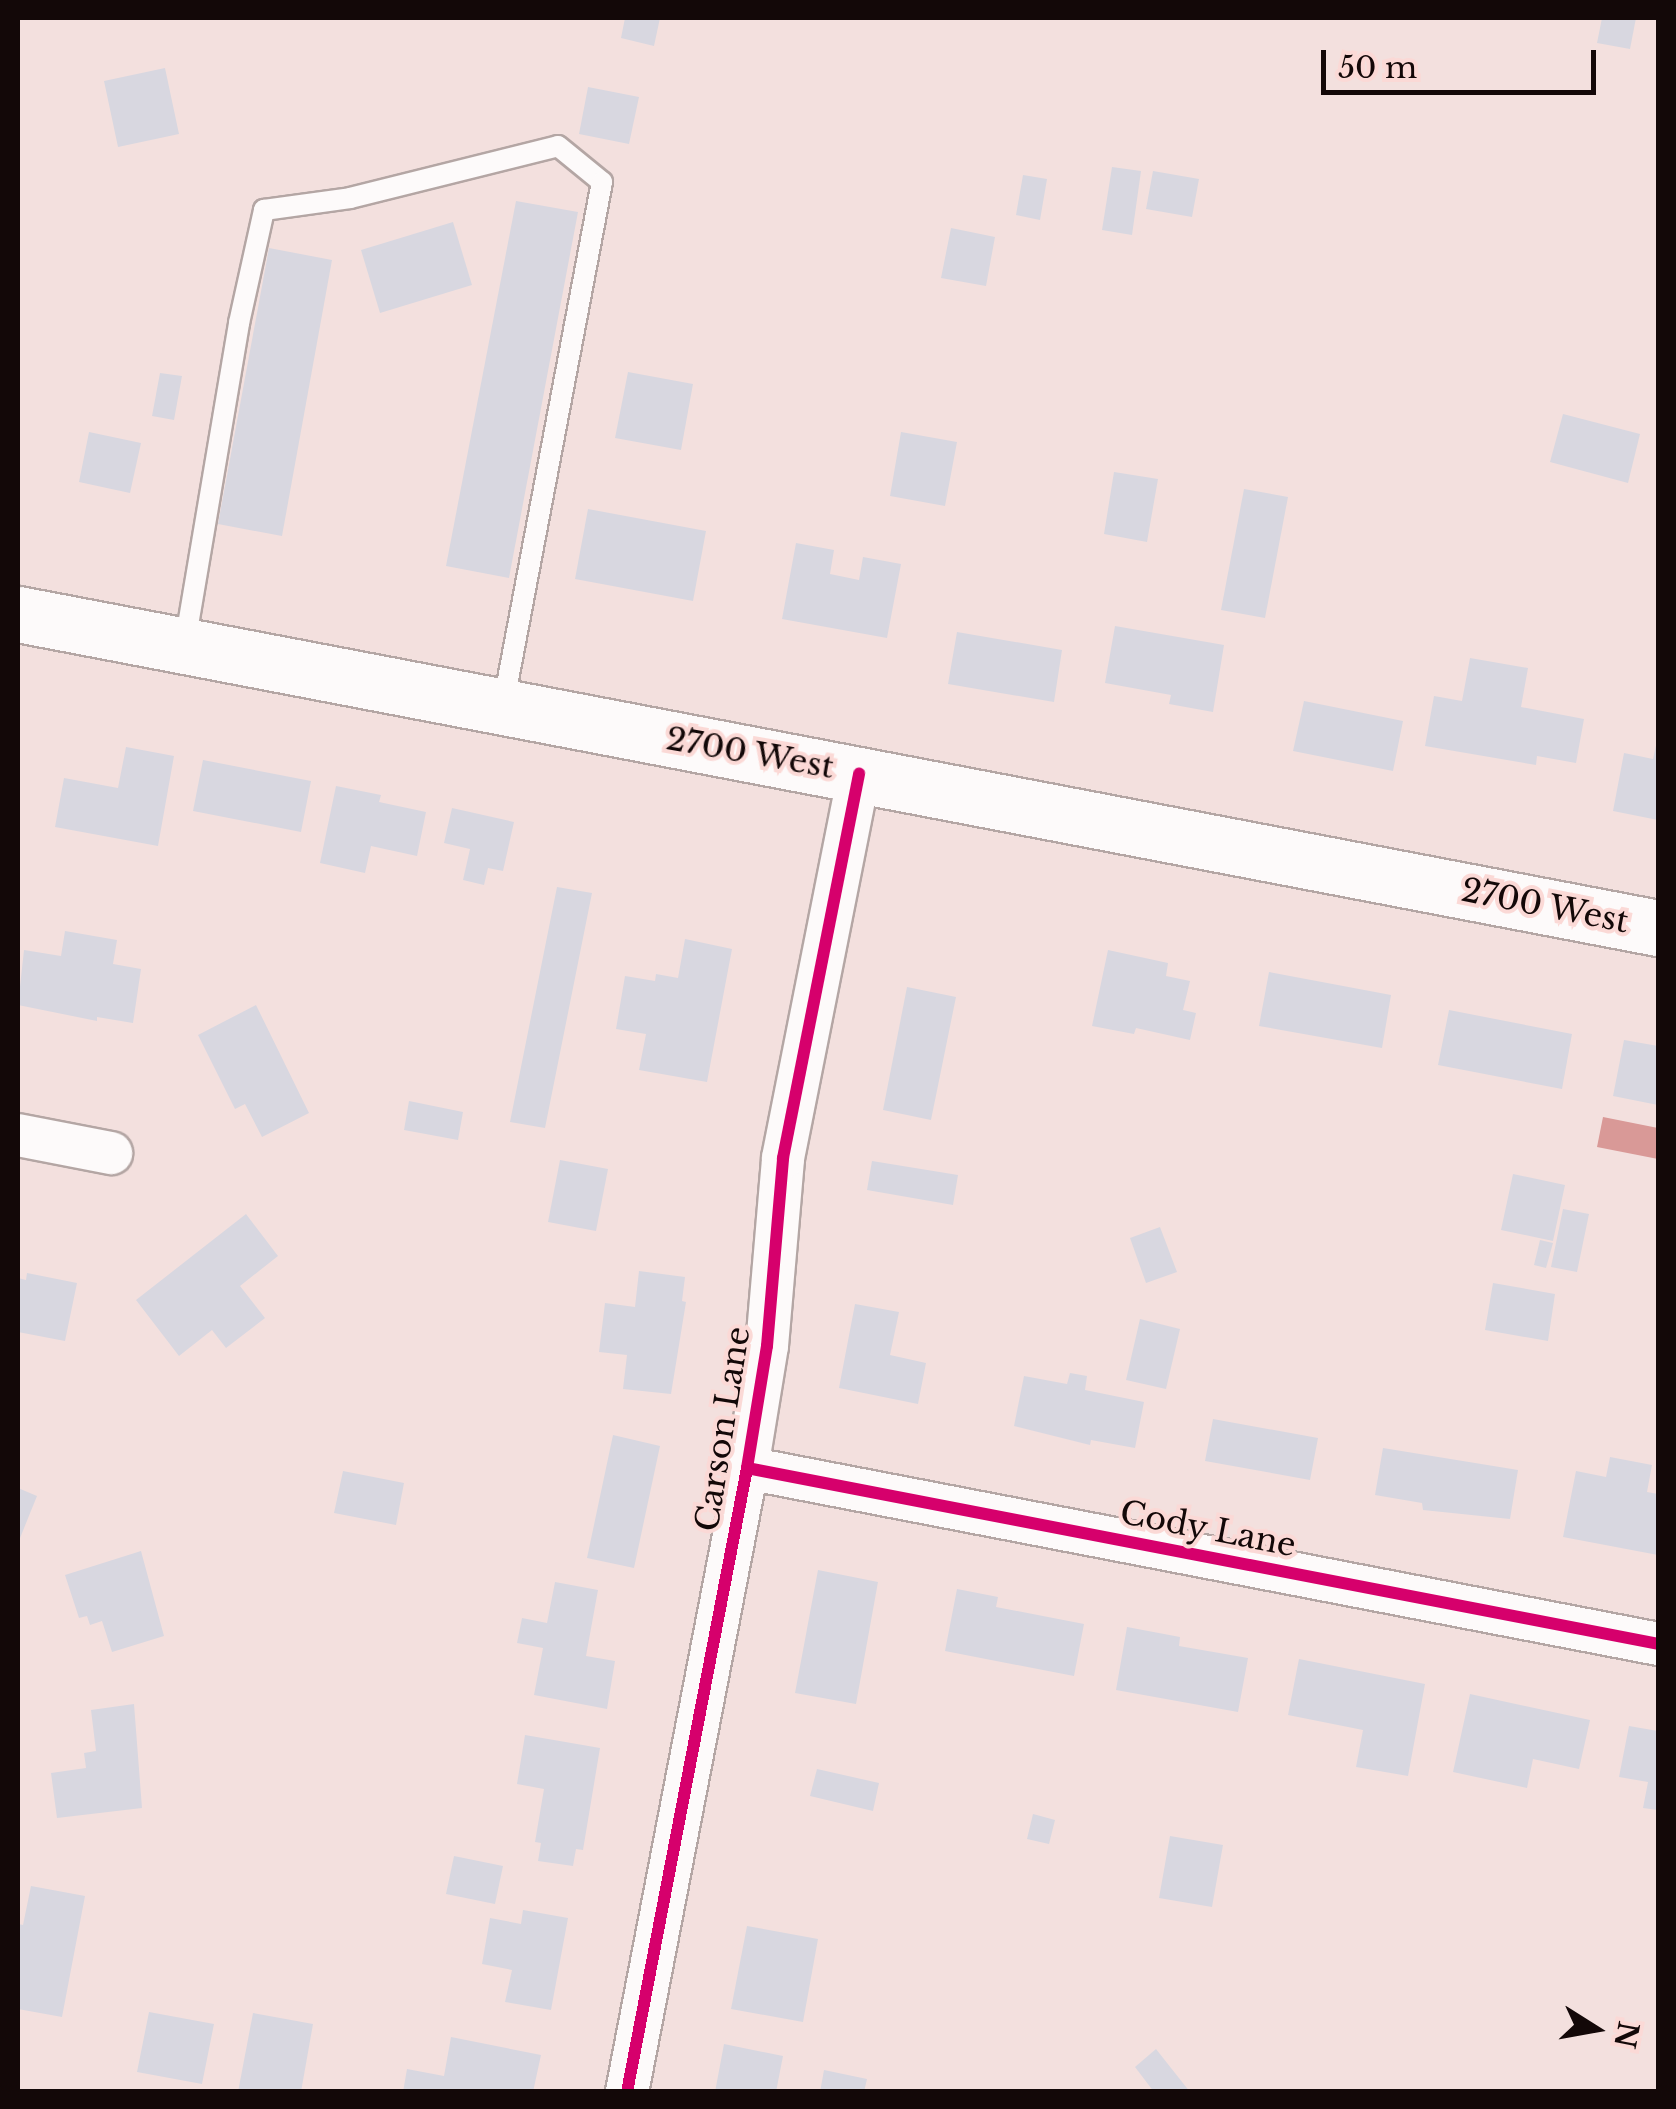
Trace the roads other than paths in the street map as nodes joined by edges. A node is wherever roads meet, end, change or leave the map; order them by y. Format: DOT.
graph roads {
  1 [pos="18,614"];
  2 [pos="184,646"];
  3 [pos="502,708"];
  4 [pos="859,773"];
  5 [pos="1658,928"];
  6 [pos="18,1135"];
  7 [pos="111,1153"];
  8 [pos="747,1468"];
  9 [pos="1658,1644"];
  10 [pos="627,2092"];
  1 -- 2 [label="main road, 2700 West"];
  2 -- 3 [label="main road, 2700 West"];
  2 -- 3 [label="lane"];
  3 -- 4 [label="main road, 2700 West"];
  4 -- 5 [label="main road, 2700 West"];
  4 -- 8 [label="street, Carson Lane"];
  6 -- 7 [label="street"];
  8 -- 9 [label="street, Cody Lane"];
  8 -- 10 [label="street, Carson Lane"];
}
